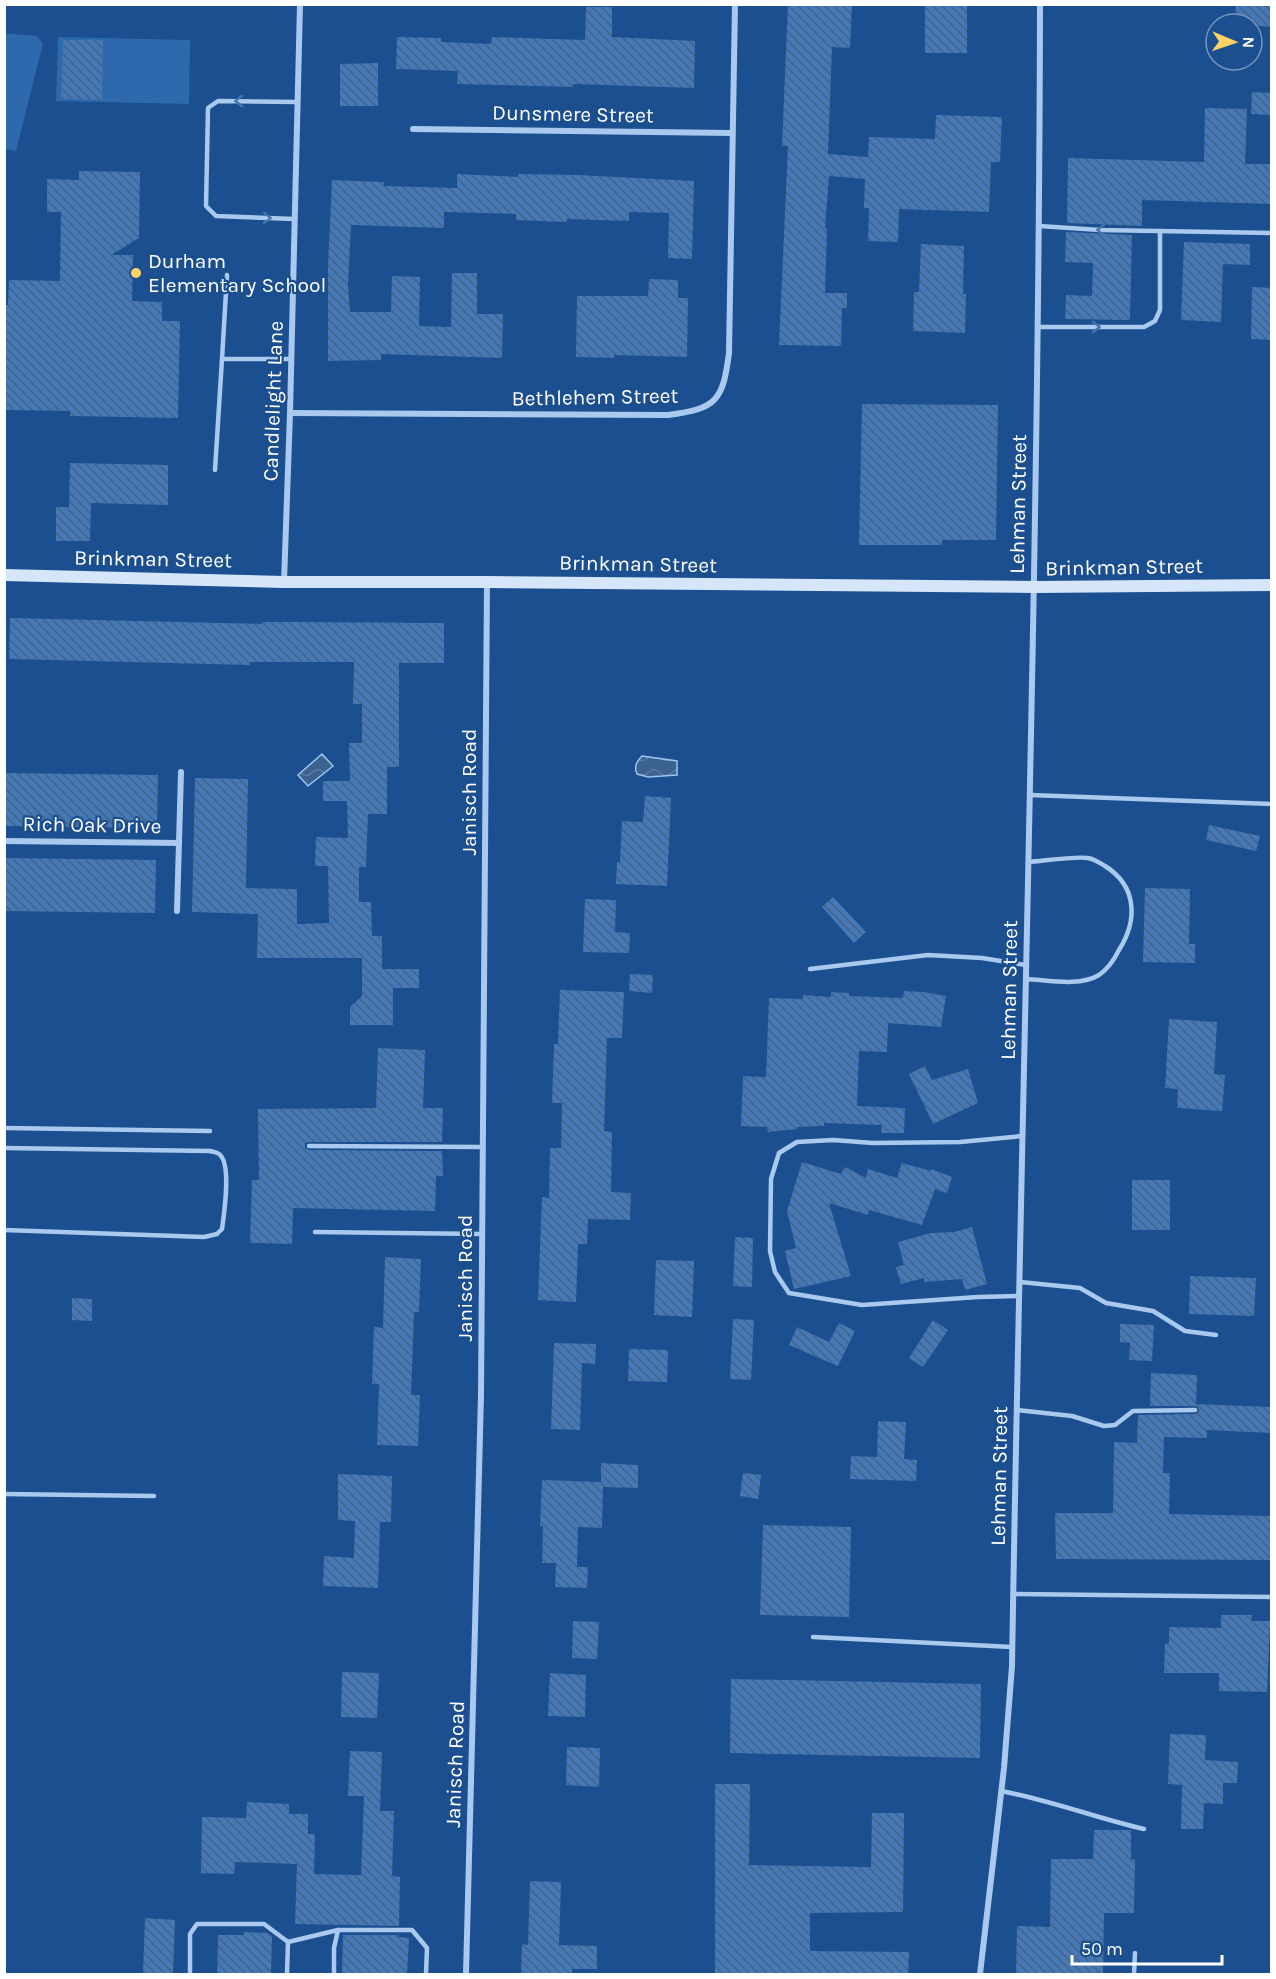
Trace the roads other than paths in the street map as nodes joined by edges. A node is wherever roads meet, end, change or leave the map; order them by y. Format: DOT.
graph roads {
  1 [pos="300,4"];
  2 [pos="735,4"];
  3 [pos="1040,4"];
  4 [pos="297,102"];
  5 [pos="413,129"];
  6 [pos="732,133"];
  7 [pos="294,219"];
  8 [pos="1039,226"];
  9 [pos="1160,231"];
  10 [pos="1272,233"];
  11 [pos="227,275"];
  12 [pos="1037,327"];
  13 [pos="222,359"];
  14 [pos="291,359"];
  15 [pos="290,413"];
  16 [pos="215,470"];
  17 [pos="4,575"];
  18 [pos="284,582"];
  19 [pos="487,582"];
  20 [pos="1272,585"];
  21 [pos="1034,587"];
  22 [pos="181,772"];
  23 [pos="1030,795"];
  24 [pos="1272,804"];
  25 [pos="4,841"];
  26 [pos="179,843"];
  27 [pos="1028,862"];
  28 [pos="177,911"];
  29 [pos="1026,965"];
  30 [pos="810,969"];
  31 [pos="1026,979"];
  32 [pos="4,1128"];
  33 [pos="210,1131"];
  34 [pos="1022,1136"];
  35 [pos="309,1146"];
  36 [pos="483,1146"];
  37 [pos="4,1148"];
  38 [pos="4,1230"];
  39 [pos="315,1232"];
  40 [pos="482,1234"];
  41 [pos="1020,1282"];
  42 [pos="1019,1296"];
  43 [pos="1216,1335"];
  44 [pos="1017,1410"];
  45 [pos="1195,1410"];
  46 [pos="4,1494"];
  47 [pos="154,1496"];
  48 [pos="1013,1594"];
  49 [pos="1272,1598"];
  50 [pos="813,1637"];
  51 [pos="1012,1647"];
  52 [pos="1001,1791"];
  53 [pos="1144,1829"];
  54 [pos="338,1930"];
  55 [pos="288,1942"];
  56 [pos="1135,1953"];
  57 [pos="190,1974"];
  58 [pos="287,1974"];
  59 [pos="334,1974"];
  60 [pos="426,1974"];
  61 [pos="466,1974"];
  62 [pos="980,1974"];
  63 [pos="1134,1974"];
  1 -- 4 [label="street, Candlelight Lane"];
  2 -- 6 [label="street, Bethlehem Street"];
  3 -- 8 [label="street, Lehman Street"];
  4 -- 7 [label="street, Candlelight Lane"];
  4 -- 7 [label="lane, one-way"];
  5 -- 6 [label="street, Dunsmere Street"];
  6 -- 15 [label="street, Bethlehem Street"];
  7 -- 14 [label="street, Candlelight Lane"];
  9 -- 8 [label="lane, one-way"];
  8 -- 12 [label="street, Lehman Street"];
  9 -- 10 [label="lane"];
  12 -- 9 [label="lane, one-way"];
  11 -- 13 [label="lane"];
  12 -- 21 [label="street, Lehman Street"];
  13 -- 14 [label="lane"];
  13 -- 16 [label="lane"];
  14 -- 15 [label="street, Candlelight Lane"];
  15 -- 18 [label="street, Candlelight Lane"];
  17 -- 18 [label="street, Brinkman Street"];
  18 -- 19 [label="street, Brinkman Street"];
  19 -- 21 [label="street, Brinkman Street"];
  19 -- 36 [label="street, Janisch Road"];
  20 -- 21 [label="street, Brinkman Street"];
  21 -- 23 [label="street, Lehman Street"];
  22 -- 26 [label="street"];
  23 -- 24 [label="lane"];
  23 -- 27 [label="street, Lehman Street"];
  25 -- 26 [label="street, Rich Oak Drive"];
  26 -- 28 [label="street"];
  27 -- 29 [label="street, Lehman Street"];
  27 -- 31 [label="lane"];
  29 -- 30 [label="lane"];
  29 -- 31 [label="street, Lehman Street"];
  31 -- 34 [label="street, Lehman Street"];
  32 -- 33 [label="lane"];
  34 -- 41 [label="street, Lehman Street"];
  34 -- 42 [label="lane"];
  35 -- 36 [label="lane"];
  36 -- 40 [label="street, Janisch Road"];
  37 -- 38 [label="lane"];
  39 -- 40 [label="lane"];
  40 -- 61 [label="street, Janisch Road"];
  41 -- 42 [label="street, Lehman Street"];
  41 -- 43 [label="lane"];
  42 -- 44 [label="street, Lehman Street"];
  44 -- 45 [label="lane"];
  44 -- 48 [label="street, Lehman Street"];
  46 -- 47 [label="lane"];
  48 -- 49 [label="lane"];
  48 -- 51 [label="street, Lehman Street"];
  50 -- 51 [label="lane"];
  51 -- 52 [label="street, Lehman Street"];
  52 -- 53 [label="lane"];
  52 -- 62 [label="street, Lehman Street"];
  54 -- 55 [label="lane"];
  54 -- 59 [label="lane"];
  54 -- 60 [label="lane"];
  55 -- 57 [label="lane"];
  55 -- 58 [label="lane"];
  56 -- 63 [label="lane"];
}
